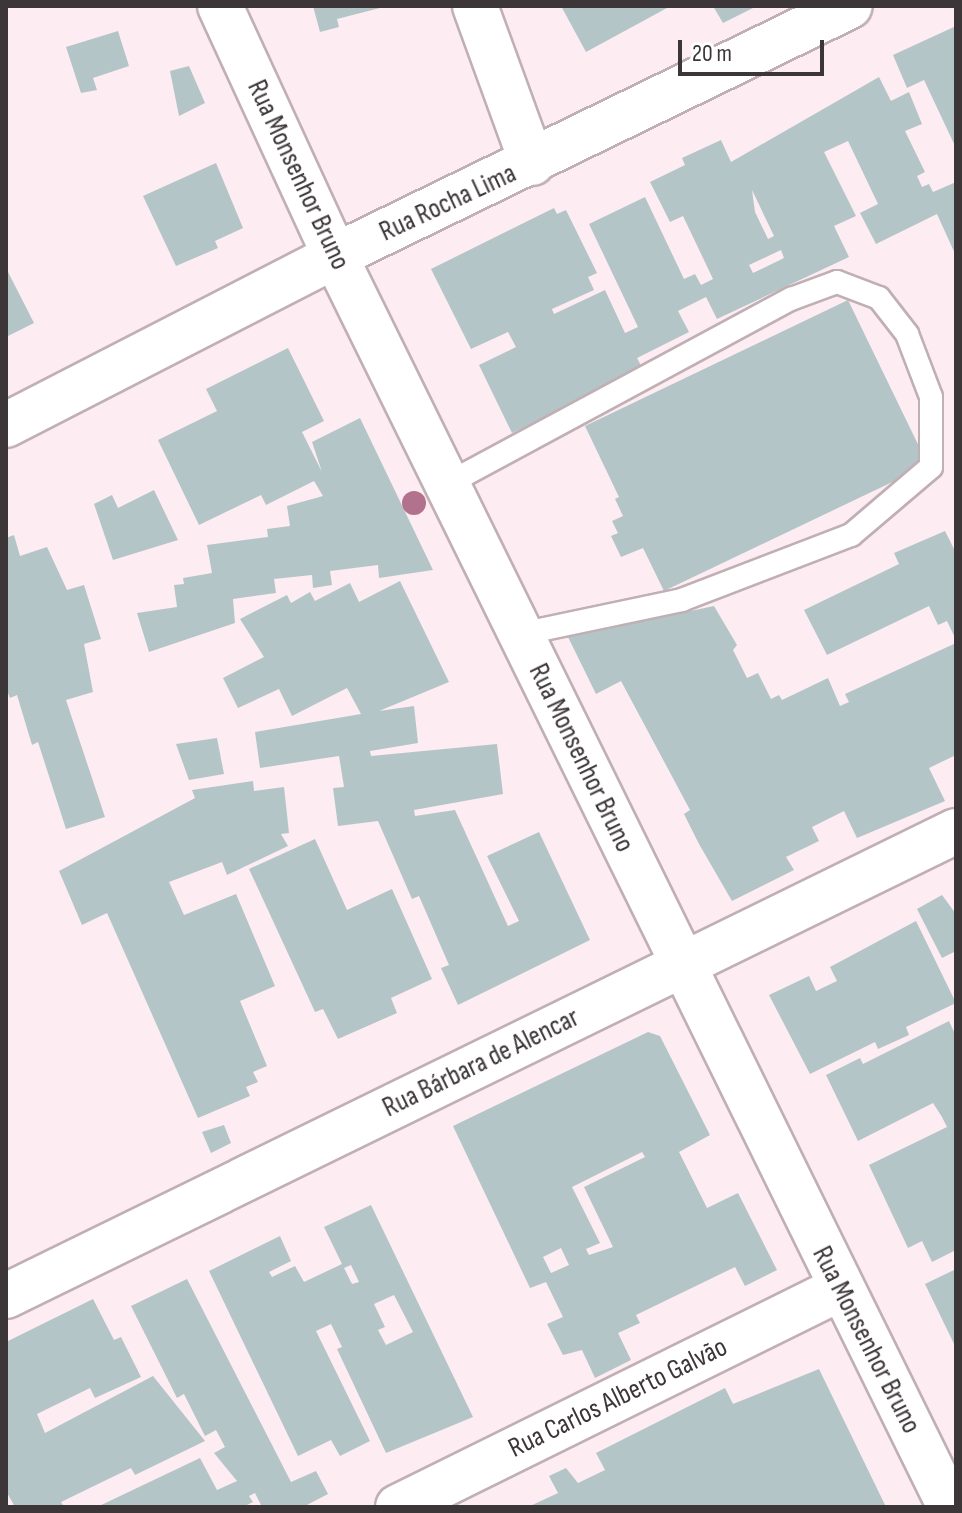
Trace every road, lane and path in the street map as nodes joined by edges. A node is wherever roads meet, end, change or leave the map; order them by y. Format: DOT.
graph roads {
  1 [pos="220,6"];
  2 [pos="475,6"];
  3 [pos="850,6"];
  4 [pos="532,163"];
  5 [pos="335,256"];
  6 [pos="6,425"];
  7 [pos="447,484"];
  8 [pos="521,634"];
  9 [pos="956,831"];
  10 [pos="682,964"];
  11 [pos="839,1289"];
  12 [pos="6,1296"];
  13 [pos="398,1507"];
  14 [pos="950,1507"];
  1 -- 5 [label="street, Rua Monsenhor Bruno"];
  2 -- 4 [label="street"];
  3 -- 4 [label="street, Rua Rocha Lima"];
  4 -- 5 [label="street, Rua Rocha Lima"];
  5 -- 6 [label="street, Rua Rocha Lima"];
  5 -- 7 [label="street, Rua Monsenhor Bruno"];
  7 -- 8 [label="street, Rua Monsenhor Bruno"];
  7 -- 8 [label="lane"];
  8 -- 10 [label="street, Rua Monsenhor Bruno"];
  9 -- 10 [label="street, Rua Bárbara de Alencar"];
  10 -- 11 [label="street, Rua Monsenhor Bruno"];
  10 -- 12 [label="street, Rua Bárbara de Alencar"];
  11 -- 13 [label="street, Rua Carlos Alberto Galvão"];
  11 -- 14 [label="street, Rua Monsenhor Bruno"];
}
